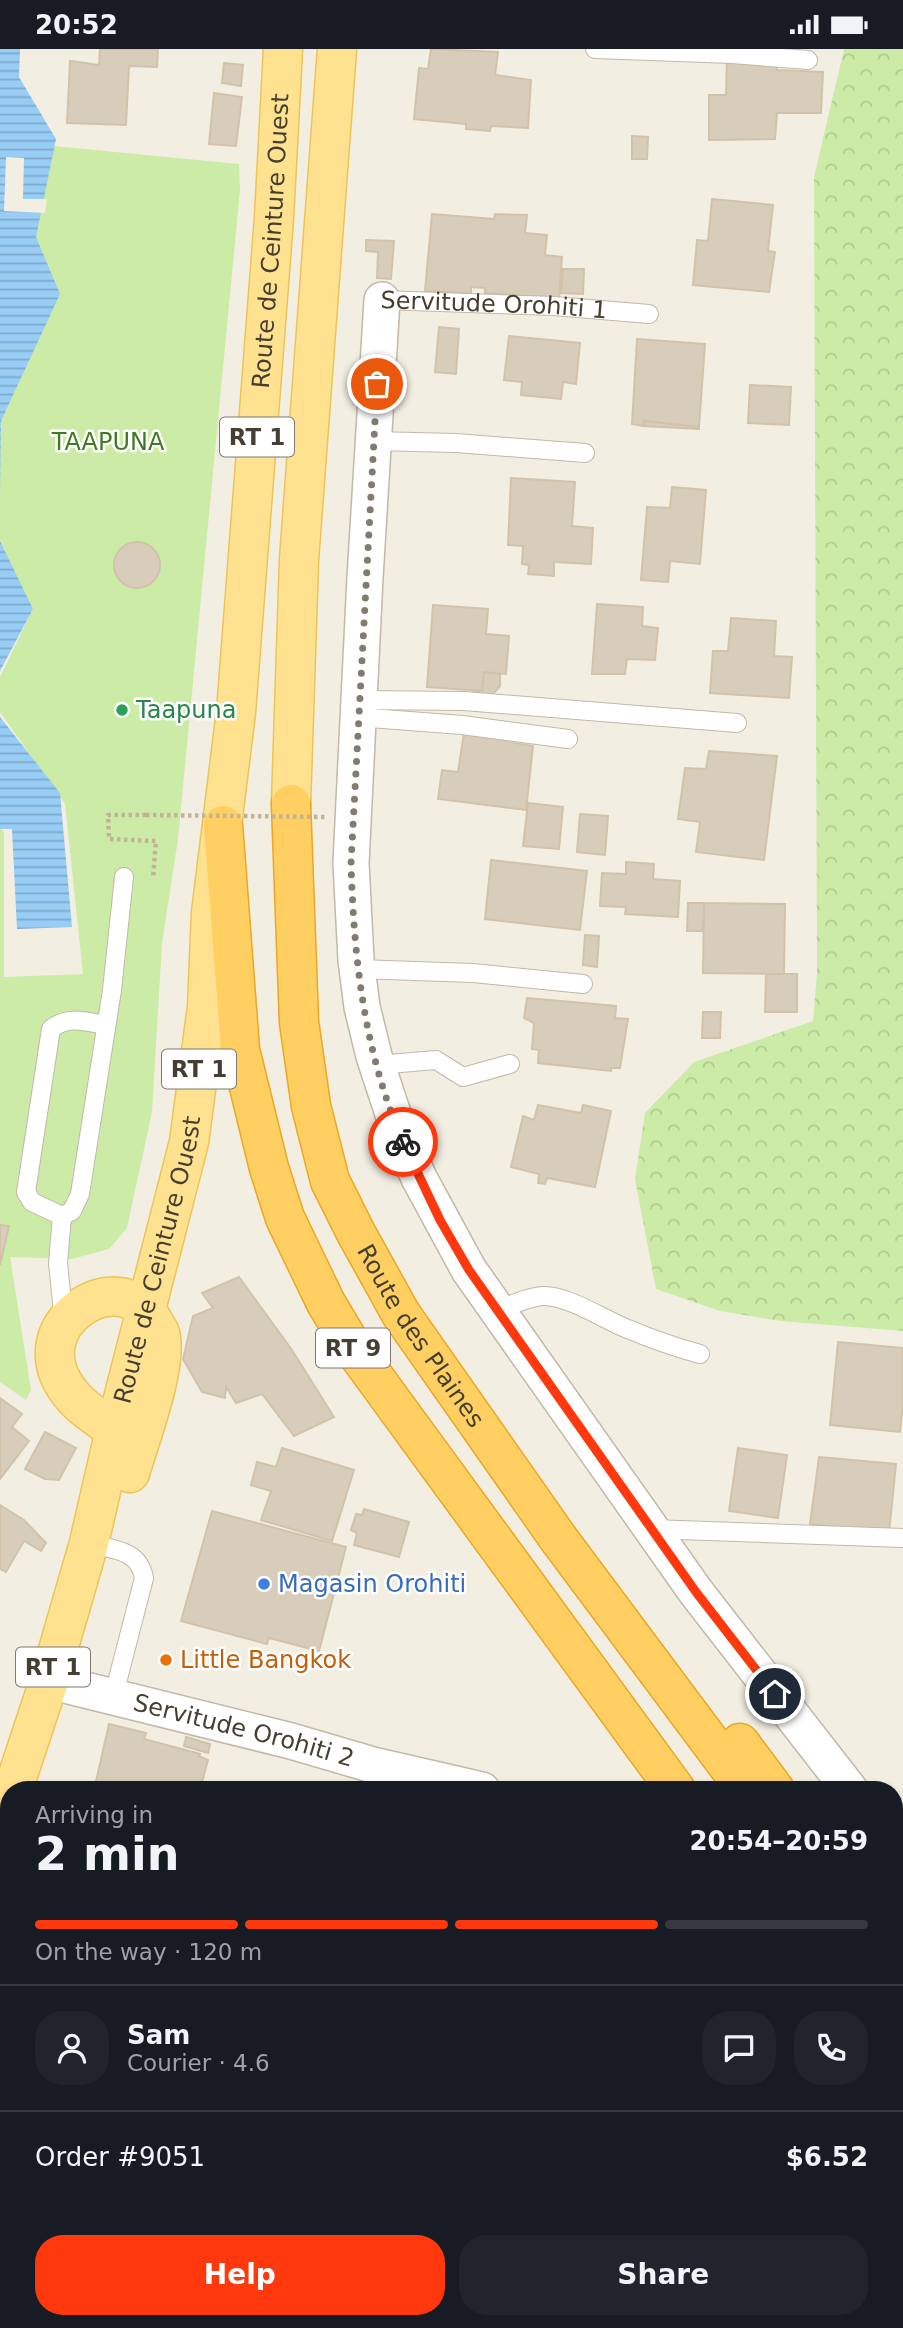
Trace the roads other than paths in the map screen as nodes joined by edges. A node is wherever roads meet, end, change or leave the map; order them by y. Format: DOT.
graph roads {
  1 [pos="283,49"];
  2 [pos="337,49"];
  3 [pos="595,49"];
  4 [pos="807,60"];
  5 [pos="382,300"];
  6 [pos="649,314"];
  7 [pos="373,441"];
  8 [pos="585,453"];
  9 [pos="358,709"];
  10 [pos="737,723"];
  11 [pos="568,739"];
  12 [pos="291,804"];
  13 [pos="223,825"];
  14 [pos="124,877"];
  15 [pos="357,969"];
  16 [pos="583,984"];
  17 [pos="106,1025"];
  18 [pos="510,1064"];
  19 [pos="377,1065"];
  20 [pos="62,1216"];
  21 [pos="392,1297"];
  22 [pos="146,1308"];
  23 [pos="497,1311"];
  24 [pos="64,1322"];
  25 [pos="700,1354"];
  26 [pos="115,1430"];
  27 [pos="651,1529"];
  28 [pos="903,1538"];
  29 [pos="89,1543"];
  30 [pos="48,1681"];
  31 [pos="113,1698"];
  32 [pos="16,1781"];
  33 [pos="443,1781"];
  34 [pos="669,1781"];
  35 [pos="739,1781"];
  36 [pos="768,1781"];
  37 [pos="843,1781"];
  1 -- 13 [label="main road, Route de Ceinture Ouest / RT 1"];
  2 -- 12 [label="main road, Route de Ceinture Ouest / RT 1"];
  3 -- 4 [label="lane"];
  5 -- 6 [label="lane, Servitude Orohiti 1"];
  5 -- 7 [label="street, Servitude Orohiti 1"];
  7 -- 8 [label="lane"];
  7 -- 9 [label="street, Servitude Orohiti 1"];
  9 -- 10 [label="lane"];
  9 -- 11 [label="lane"];
  9 -- 15 [label="street, Servitude Orohiti 1"];
  12 -- 21 [label="highway, Route des Plaines / RT 9"];
  13 -- 22 [label="main road, Route de Ceinture Ouest / RT 1"];
  13 -- 34 [label="highway, RT 9"];
  14 -- 17 [label="lane"];
  15 -- 16 [label="lane"];
  15 -- 19 [label="street, Servitude Orohiti 1"];
  17 -- 20 [label="lane"];
  17 -- 20 [label="lane"];
  18 -- 19 [label="lane"];
  19 -- 23 [label="street, Servitude Orohiti 1"];
  20 -- 24 [label="lane"];
  21 -- 35 [label="highway, Route des Plaines / RT 9"];
  21 -- 36 [label="highway"];
  22 -- 24 [label="main road"];
  22 -- 26 [label="main road, Route de Ceinture Ouest / RT 1"];
  22 -- 29 [label="main road, RT 1"];
  23 -- 25 [label="lane"];
  23 -- 27 [label="street, Servitude Orohiti 1"];
  24 -- 26 [label="main road"];
  26 -- 29 [label="main road, Route de Ceinture Ouest / RT 1"];
  27 -- 28 [label="lane"];
  27 -- 37 [label="street, Servitude Orohiti 1"];
  29 -- 30 [label="main road, Route de Ceinture Ouest / RT 1"];
  29 -- 31 [label="lane"];
  30 -- 31 [label="street, Servitude Orohiti 2"];
  30 -- 32 [label="main road, Route de Ceinture Ouest / RT 1"];
  31 -- 33 [label="street, Servitude Orohiti 2"];
}
